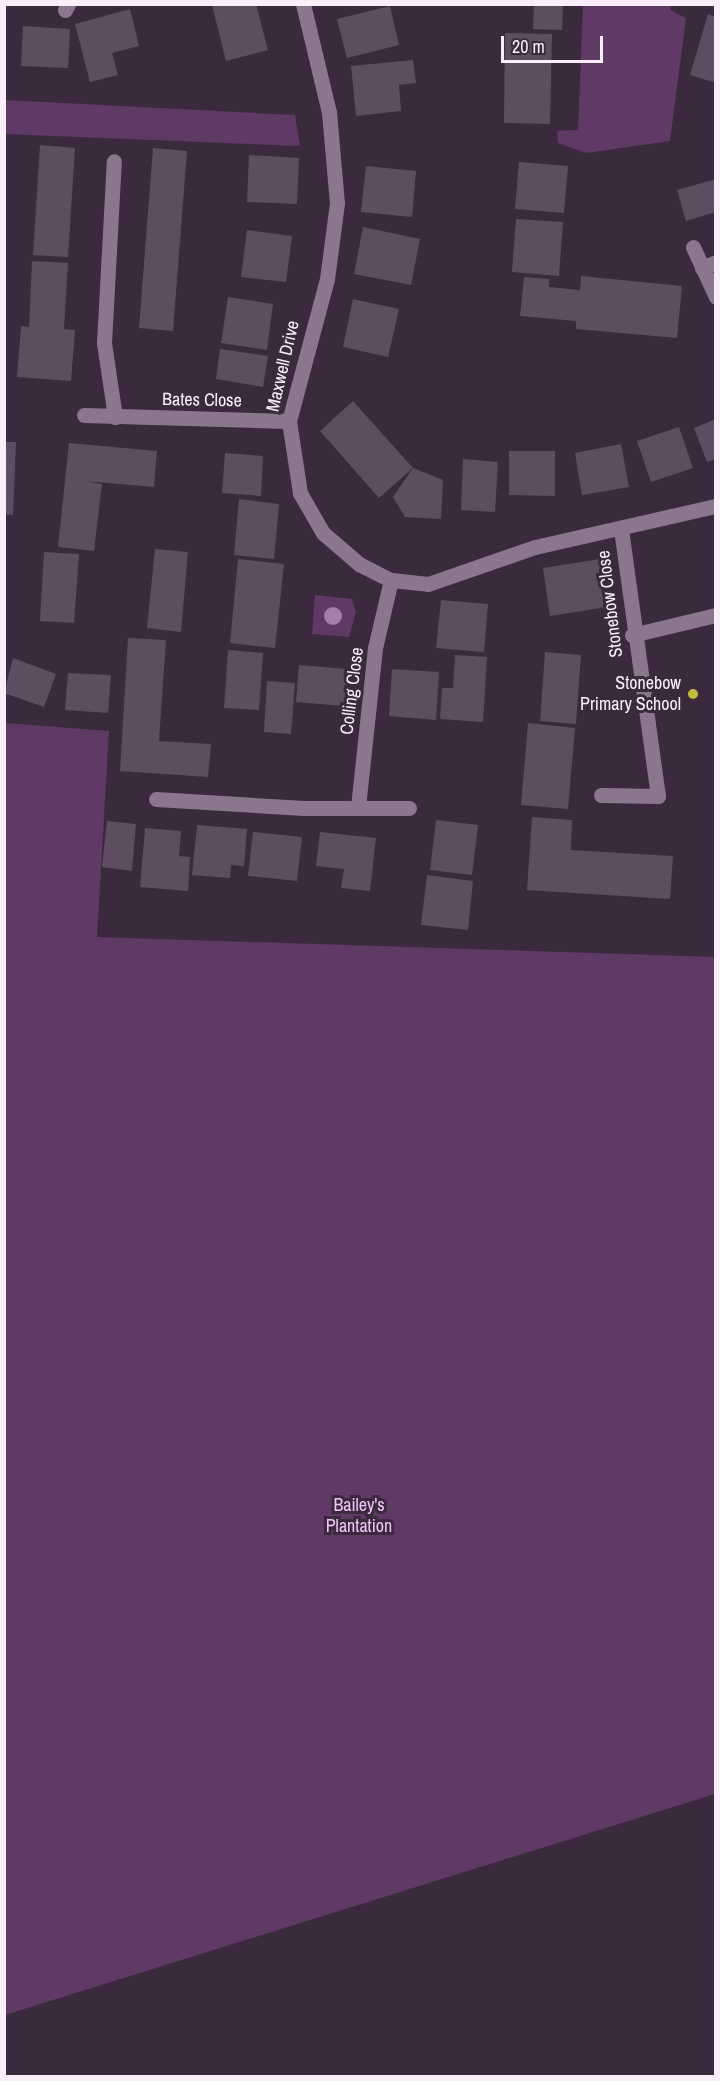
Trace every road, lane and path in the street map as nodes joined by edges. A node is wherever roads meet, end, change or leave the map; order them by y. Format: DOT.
graph roads {
  1 [pos="303,4"];
  2 [pos="114,161"];
  3 [pos="693,247"];
  4 [pos="709,265"];
  5 [pos="716,297"];
  6 [pos="84,415"];
  7 [pos="115,417"];
  8 [pos="289,422"];
  9 [pos="716,506"];
  10 [pos="621,528"];
  11 [pos="391,580"];
  12 [pos="716,615"];
  13 [pos="632,635"];
  14 [pos="601,795"];
  15 [pos="156,799"];
  16 [pos="358,807"];
  17 [pos="409,808"];
  1 -- 8 [label="street, Maxwell Drive"];
  2 -- 7 [label="street"];
  3 -- 4 [label="street"];
  4 -- 5 [label="street"];
  6 -- 7 [label="street, Bates Close"];
  7 -- 8 [label="street, Bates Close"];
  8 -- 11 [label="street, Maxwell Drive"];
  9 -- 10 [label="street, Maxwell Drive"];
  10 -- 11 [label="street, Maxwell Drive"];
  10 -- 13 [label="street, Stonebow Close"];
  11 -- 16 [label="street, Colling Close"];
  12 -- 13 [label="street"];
  13 -- 14 [label="street, Stonebow Close"];
  15 -- 16 [label="street"];
  16 -- 17 [label="street"];
}
